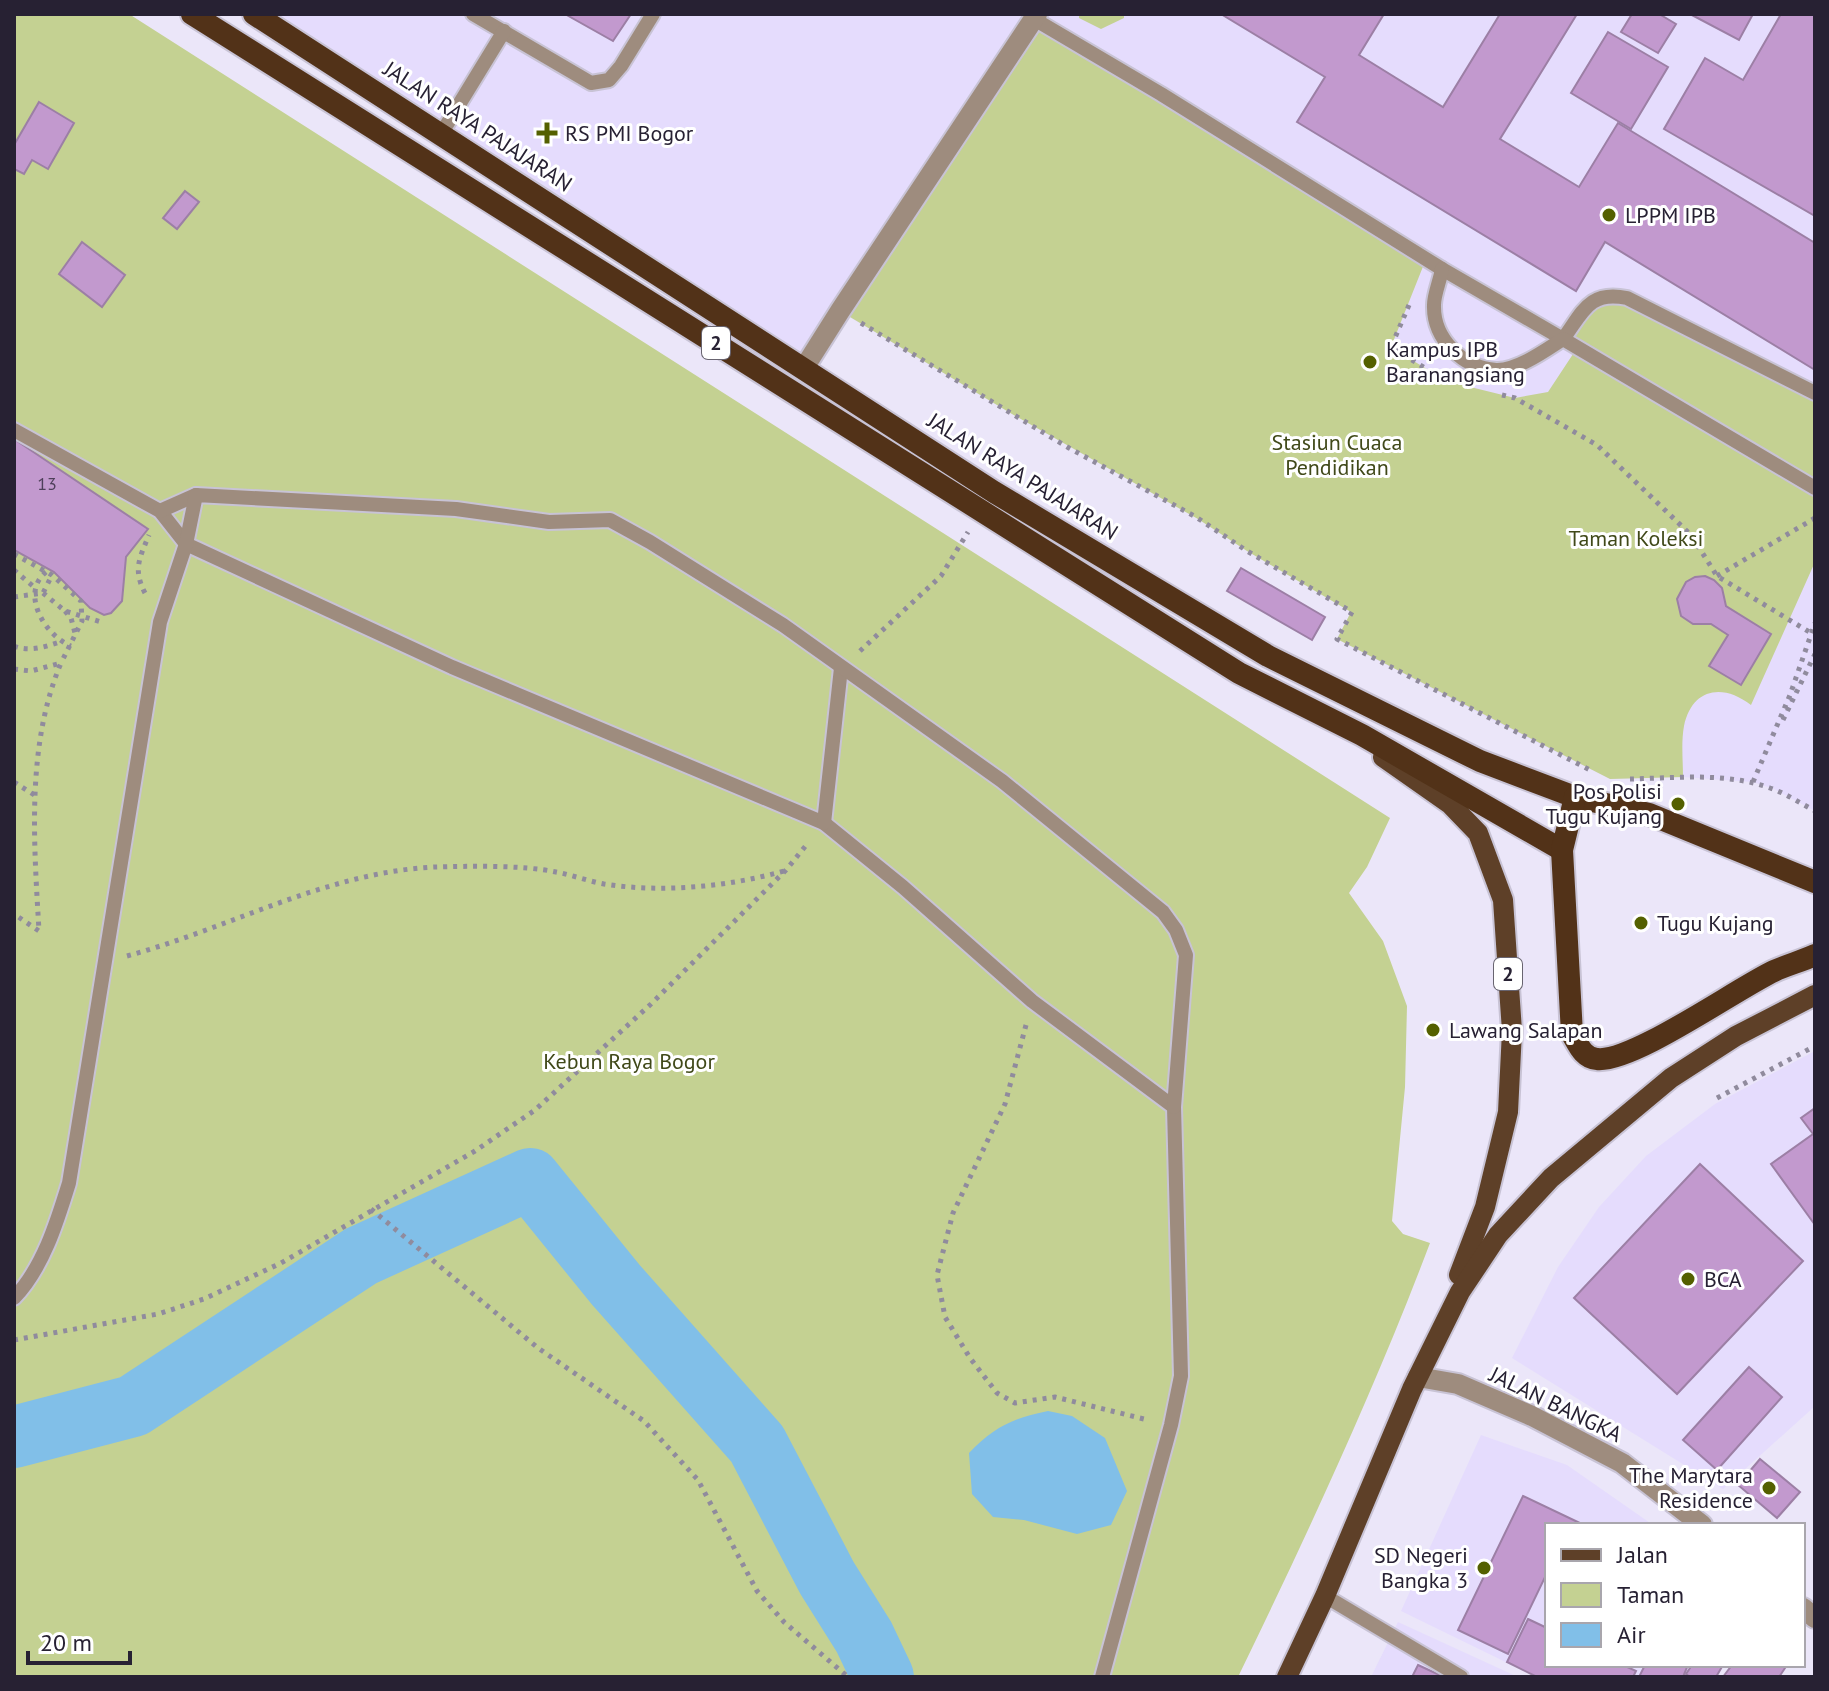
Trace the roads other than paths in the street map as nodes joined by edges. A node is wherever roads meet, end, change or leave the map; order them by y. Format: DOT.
graph roads {
  1 [pos="192,14"];
  2 [pos="254,14"];
  3 [pos="473,14"];
  4 [pos="653,14"];
  5 [pos="1036,17"];
  6 [pos="504,31"];
  7 [pos="441,134"];
  8 [pos="1442,269"];
  9 [pos="1563,339"];
  10 [pos="804,368"];
  11 [pos="1815,393"];
  12 [pos="14,430"];
  13 [pos="1815,488"];
  14 [pos="196,495"];
  15 [pos="160,511"];
  16 [pos="186,544"];
  17 [pos="1268,656"];
  18 [pos="841,668"];
  19 [pos="1338,726"];
  20 [pos="1575,797"];
  21 [pos="824,823"];
  22 [pos="1562,850"];
  23 [pos="1815,882"];
  24 [pos="1815,955"];
  25 [pos="1815,995"];
  26 [pos="1174,1107"];
  27 [pos="14,1298"];
  28 [pos="1415,1383"];
  29 [pos="1699,1523"];
  30 [pos="1325,1596"];
  31 [pos="1103,1674"];
  32 [pos="1287,1677"];
  33 [pos="1461,1677"];
  1 -- 19 [label="highway, 2"];
  2 -- 7 [label="highway, JALAN RAYA PAJAJARAN / 2"];
  3 -- 6 [label="lane"];
  4 -- 6 [label="lane"];
  5 -- 8 [label="lane"];
  5 -- 10 [label="street"];
  6 -- 7 [label="lane"];
  7 -- 10 [label="highway, JALAN RAYA PAJAJARAN / 2"];
  8 -- 9 [label="lane"];
  8 -- 9 [label="lane"];
  9 -- 11 [label="lane"];
  9 -- 13 [label="lane"];
  10 -- 17 [label="highway, JALAN RAYA PAJAJARAN / 2"];
  12 -- 15 [label="lane"];
  14 -- 15 [label="lane"];
  14 -- 16 [label="lane"];
  14 -- 18 [label="lane"];
  15 -- 16 [label="lane"];
  16 -- 21 [label="lane"];
  16 -- 27 [label="lane"];
  17 -- 19 [label="highway"];
  17 -- 20 [label="highway, JALAN RAYA PAJAJARAN / 2"];
  18 -- 21 [label="lane"];
  18 -- 26 [label="lane"];
  19 -- 22 [label="highway"];
  19 -- 28 [label="main road, 2"];
  20 -- 22 [label="highway"];
  20 -- 23 [label="highway, JALAN RAYA PAJAJARAN / 2"];
  21 -- 26 [label="lane"];
  22 -- 24 [label="highway"];
  25 -- 28 [label="main road, 2"];
  26 -- 31 [label="lane"];
  28 -- 29 [label="street, JALAN BANGKA"];
  28 -- 30 [label="main road, 2"];
  30 -- 32 [label="main road, 2"];
  30 -- 33 [label="lane"];
}
